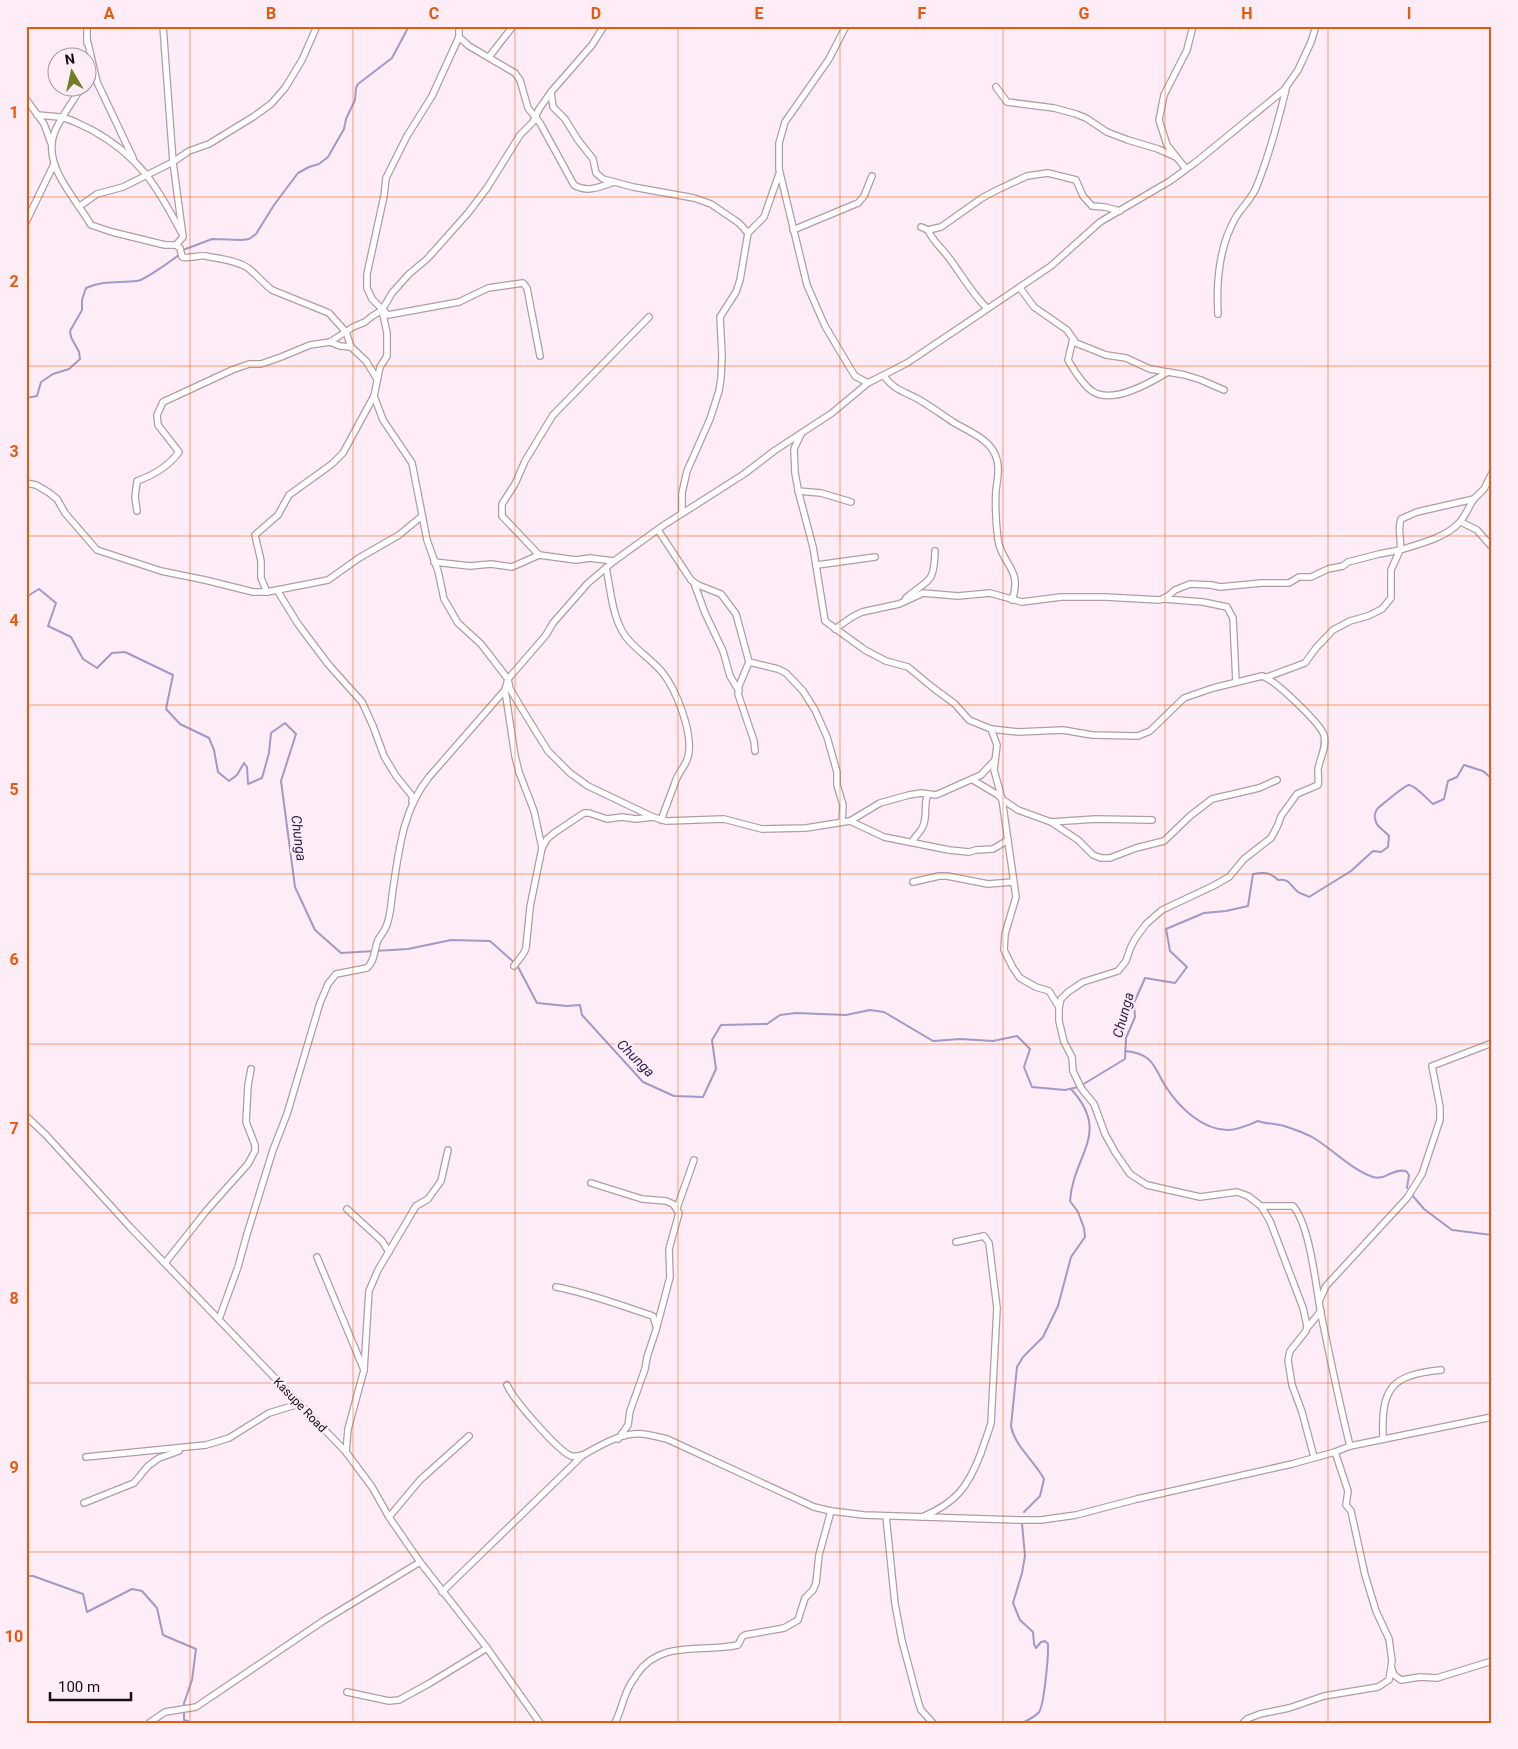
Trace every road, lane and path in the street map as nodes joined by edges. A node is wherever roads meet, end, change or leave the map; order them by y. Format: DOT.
graph roads {
  1 [pos="87,26"];
  2 [pos="163,26"];
  3 [pos="317,26"];
  4 [pos="458,26"];
  5 [pos="513,26"];
  6 [pos="604,26"];
  7 [pos="846,26"];
  8 [pos="1194,26"];
  9 [pos="1316,26"];
  10 [pos="459,37"];
  11 [pos="88,39"];
  12 [pos="88,48"];
  13 [pos="489,57"];
  14 [pos="1287,86"];
  15 [pos="996,88"];
  16 [pos="551,92"];
  17 [pos="75,98"];
  18 [pos="26,99"];
  19 [pos="37,115"];
  20 [pos="64,118"];
  21 [pos="535,118"];
  22 [pos="52,144"];
  23 [pos="1176,157"];
  24 [pos="134,160"];
  25 [pos="173,162"];
  26 [pos="54,164"];
  27 [pos="1186,169"];
  28 [pos="779,172"];
  29 [pos="146,175"];
  30 [pos="872,176"];
  31 [pos="614,182"];
  32 [pos="80,206"];
  33 [pos="1120,211"];
  34 [pos="26,222"];
  35 [pos="921,227"];
  36 [pos="792,230"];
  37 [pos="928,230"];
  38 [pos="748,233"];
  39 [pos="183,236"];
  40 [pos="176,245"];
  41 [pos="1020,288"];
  42 [pos="988,308"];
  43 [pos="382,310"];
  44 [pos="1218,314"];
  45 [pos="649,317"];
  46 [pos="346,332"];
  47 [pos="1073,339"];
  48 [pos="330,342"];
  49 [pos="351,347"];
  50 [pos="540,356"];
  51 [pos="1168,372"];
  52 [pos="884,376"];
  53 [pos="377,379"];
  54 [pos="868,382"];
  55 [pos="1224,390"];
  56 [pos="374,396"];
  57 [pos="801,434"];
  58 [pos="1492,473"];
  59 [pos="26,484"];
  60 [pos="798,491"];
  61 [pos="1474,499"];
  62 [pos="851,502"];
  63 [pos="137,511"];
  64 [pos="682,513"];
  65 [pos="422,516"];
  66 [pos="1461,522"];
  67 [pos="658,530"];
  68 [pos="1492,547"];
  69 [pos="1400,550"];
  70 [pos="935,551"];
  71 [pos="539,555"];
  72 [pos="874,557"];
  73 [pos="614,561"];
  74 [pos="434,562"];
  75 [pos="817,565"];
  76 [pos="606,568"];
  77 [pos="694,583"];
  78 [pos="278,590"];
  79 [pos="267,592"];
  80 [pos="1162,599"];
  81 [pos="1012,600"];
  82 [pos="899,604"];
  83 [pos="835,629"];
  84 [pos="749,662"];
  85 [pos="1267,678"];
  86 [pos="508,679"];
  87 [pos="1236,682"];
  88 [pos="504,690"];
  89 [pos="739,691"];
  90 [pos="991,729"];
  91 [pos="755,751"];
  92 [pos="995,760"];
  93 [pos="973,780"];
  94 [pos="1277,780"];
  95 [pos="928,794"];
  96 [pos="1002,799"];
  97 [pos="412,803"];
  98 [pos="653,817"];
  99 [pos="661,820"];
  100 [pos="1152,820"];
  101 [pos="850,821"];
  102 [pos="842,822"];
  103 [pos="1051,822"];
  104 [pos="1008,840"];
  105 [pos="912,842"];
  106 [pos="542,848"];
  107 [pos="913,882"];
  108 [pos="1013,882"];
  109 [pos="516,964"];
  110 [pos="1059,1007"];
  111 [pos="1492,1043"];
  112 [pos="251,1069"];
  113 [pos="26,1116"];
  114 [pos="448,1150"];
  115 [pos="694,1160"];
  116 [pos="591,1182"];
  117 [pos="1261,1206"];
  118 [pos="677,1208"];
  119 [pos="347,1209"];
  120 [pos="956,1242"];
  121 [pos="388,1252"];
  122 [pos="317,1257"];
  123 [pos="165,1263"];
  124 [pos="556,1287"];
  125 [pos="1319,1300"];
  126 [pos="1320,1311"];
  127 [pos="219,1319"];
  128 [pos="657,1328"];
  129 [pos="1307,1328"];
  130 [pos="364,1370"];
  131 [pos="1442,1370"];
  132 [pos="507,1385"];
  133 [pos="299,1404"];
  134 [pos="1492,1417"];
  135 [pos="469,1436"];
  136 [pos="1383,1438"];
  137 [pos="618,1439"];
  138 [pos="1350,1446"];
  139 [pos="188,1448"];
  140 [pos="346,1452"];
  141 [pos="1335,1452"];
  142 [pos="583,1456"];
  143 [pos="86,1457"];
  144 [pos="1314,1457"];
  145 [pos="84,1503"];
  146 [pos="831,1511"];
  147 [pos="886,1516"];
  148 [pos="389,1517"];
  149 [pos="920,1518"];
  150 [pos="420,1562"];
  151 [pos="442,1592"];
  152 [pos="486,1648"];
  153 [pos="1492,1661"];
  154 [pos="1392,1669"];
  155 [pos="347,1692"];
  156 [pos="149,1723"];
  157 [pos="540,1723"];
  158 [pos="614,1723"];
  159 [pos="933,1723"];
  160 [pos="1243,1723"];
  1 -- 11 [label="street"];
  2 -- 25 [label="street"];
  3 -- 25 [label="street"];
  4 -- 10 [label="street"];
  5 -- 13 [label="street"];
  6 -- 16 [label="street"];
  7 -- 28 [label="street"];
  8 -- 23 [label="street"];
  9 -- 14 [label="street"];
  10 -- 13 [label="street"];
  10 -- 43 [label="street"];
  11 -- 12 [label="street"];
  11 -- 24 [label="street"];
  13 -- 21 [label="street"];
  14 -- 27 [label="street"];
  14 -- 44 [label="street"];
  15 -- 23 [label="street"];
  16 -- 21 [label="street"];
  16 -- 31 [label="street"];
  17 -- 20 [label="street"];
  18 -- 19 [label="street"];
  19 -- 20 [label="street"];
  19 -- 22 [label="street"];
  20 -- 22 [label="street"];
  20 -- 24 [label="street"];
  21 -- 31 [label="street"];
  21 -- 43 [label="street"];
  22 -- 26 [label="street"];
  23 -- 27 [label="street"];
  24 -- 29 [label="street"];
  25 -- 29 [label="street"];
  25 -- 39 [label="street"];
  26 -- 32 [label="street"];
  26 -- 34 [label="street"];
  27 -- 33 [label="street"];
  28 -- 36 [label="street"];
  28 -- 38 [label="street"];
  29 -- 32 [label="street"];
  29 -- 39 [label="street"];
  30 -- 36 [label="street"];
  31 -- 38 [label="street"];
  32 -- 40 [label="street"];
  33 -- 37 [label="street"];
  33 -- 41 [label="street"];
  35 -- 37 [label="street"];
  36 -- 54 [label="street"];
  37 -- 42 [label="street"];
  38 -- 64 [label="street"];
  39 -- 40 [label="street"];
  40 -- 46 [label="street"];
  41 -- 42 [label="street"];
  41 -- 47 [label="street"];
  42 -- 52 [label="street"];
  43 -- 46 [label="street"];
  43 -- 50 [label="street"];
  43 -- 53 [label="street"];
  45 -- 71 [label="street"];
  46 -- 48 [label="street"];
  46 -- 49 [label="street"];
  47 -- 51 [label="street"];
  47 -- 51 [label="street"];
  48 -- 49 [label="street"];
  48 -- 63 [label="street"];
  49 -- 53 [label="street"];
  51 -- 55 [label="street"];
  52 -- 54 [label="street"];
  52 -- 81 [label="street"];
  53 -- 56 [label="street"];
  54 -- 57 [label="street"];
  56 -- 65 [label="street"];
  56 -- 79 [label="street"];
  57 -- 60 [label="street"];
  57 -- 64 [label="street"];
  58 -- 61 [label="street"];
  59 -- 79 [label="street"];
  60 -- 62 [label="street"];
  60 -- 75 [label="street"];
  61 -- 66 [label="street"];
  61 -- 69 [label="street"];
  64 -- 67 [label="street"];
  65 -- 74 [label="street"];
  65 -- 78 [label="street"];
  66 -- 68 [label="street"];
  66 -- 69 [label="street"];
  67 -- 73 [label="street"];
  67 -- 77 [label="street"];
  69 -- 80 [label="street"];
  69 -- 85 [label="street"];
  70 -- 82 [label="street"];
  71 -- 73 [label="street"];
  71 -- 74 [label="street"];
  72 -- 75 [label="street"];
  73 -- 76 [label="street"];
  74 -- 86 [label="street"];
  75 -- 83 [label="street"];
  76 -- 86 [label="street"];
  76 -- 99 [label="street"];
  77 -- 84 [label="street"];
  77 -- 89 [label="street"];
  78 -- 79 [label="street"];
  78 -- 97 [label="street"];
  80 -- 81 [label="street"];
  80 -- 87 [label="street"];
  81 -- 82 [label="street"];
  82 -- 83 [label="street"];
  83 -- 90 [label="street"];
  84 -- 89 [label="street"];
  84 -- 102 [label="street"];
  85 -- 87 [label="street"];
  85 -- 110 [label="street"];
  86 -- 88 [label="street"];
  86 -- 98 [label="street"];
  87 -- 90 [label="street"];
  88 -- 97 [label="street"];
  88 -- 106 [label="street"];
  89 -- 91 [label="street"];
  90 -- 92 [label="street"];
  92 -- 93 [label="street"];
  92 -- 96 [label="street"];
  93 -- 95 [label="street"];
  93 -- 96 [label="street"];
  94 -- 103 [label="street"];
  95 -- 101 [label="street"];
  95 -- 105 [label="street"];
  96 -- 103 [label="street"];
  96 -- 104 [label="street"];
  97 -- 127 [label="street"];
  98 -- 99 [label="street"];
  98 -- 106 [label="street"];
  99 -- 102 [label="street"];
  100 -- 103 [label="street"];
  101 -- 102 [label="street"];
  101 -- 105 [label="street"];
  104 -- 105 [label="street"];
  104 -- 108 [label="street"];
  106 -- 109 [label="street"];
  107 -- 108 [label="street"];
  108 -- 110 [label="street"];
  110 -- 117 [label="street"];
  111 -- 125 [label="street"];
  112 -- 123 [label="street"];
  113 -- 123 [label="street, Kasupe Road"];
  114 -- 121 [label="street"];
  115 -- 118 [label="street"];
  116 -- 118 [label="street"];
  117 -- 125 [label="street"];
  117 -- 129 [label="street"];
  118 -- 128 [label="street"];
  119 -- 121 [label="street"];
  120 -- 149 [label="street"];
  121 -- 130 [label="street"];
  122 -- 130 [label="street"];
  123 -- 127 [label="street, Kasupe Road"];
  124 -- 128 [label="street"];
  125 -- 126 [label="street"];
  126 -- 129 [label="street"];
  126 -- 138 [label="street"];
  127 -- 133 [label="street, Kasupe Road"];
  128 -- 137 [label="street"];
  129 -- 144 [label="street"];
  130 -- 140 [label="street"];
  131 -- 136 [label="street"];
  132 -- 142 [label="street"];
  133 -- 139 [label="street"];
  133 -- 140 [label="street, Kasupe Road"];
  134 -- 136 [label="street"];
  135 -- 148 [label="street"];
  136 -- 138 [label="street"];
  137 -- 142 [label="street"];
  137 -- 146 [label="street"];
  138 -- 141 [label="street"];
  139 -- 143 [label="street"];
  139 -- 145 [label="street"];
  140 -- 148 [label="street, Kasupe Road"];
  141 -- 144 [label="street"];
  141 -- 154 [label="street"];
  142 -- 151 [label="street"];
  144 -- 149 [label="street"];
  146 -- 147 [label="street"];
  146 -- 158 [label="street"];
  147 -- 149 [label="street"];
  147 -- 159 [label="street"];
  148 -- 150 [label="street, Kasupe Road"];
  150 -- 151 [label="street, Kasupe Road"];
  150 -- 156 [label="street"];
  151 -- 152 [label="street, Kasupe Road"];
  152 -- 155 [label="street"];
  152 -- 157 [label="street, Kasupe Road"];
  153 -- 154 [label="street"];
  154 -- 160 [label="street"];
}
